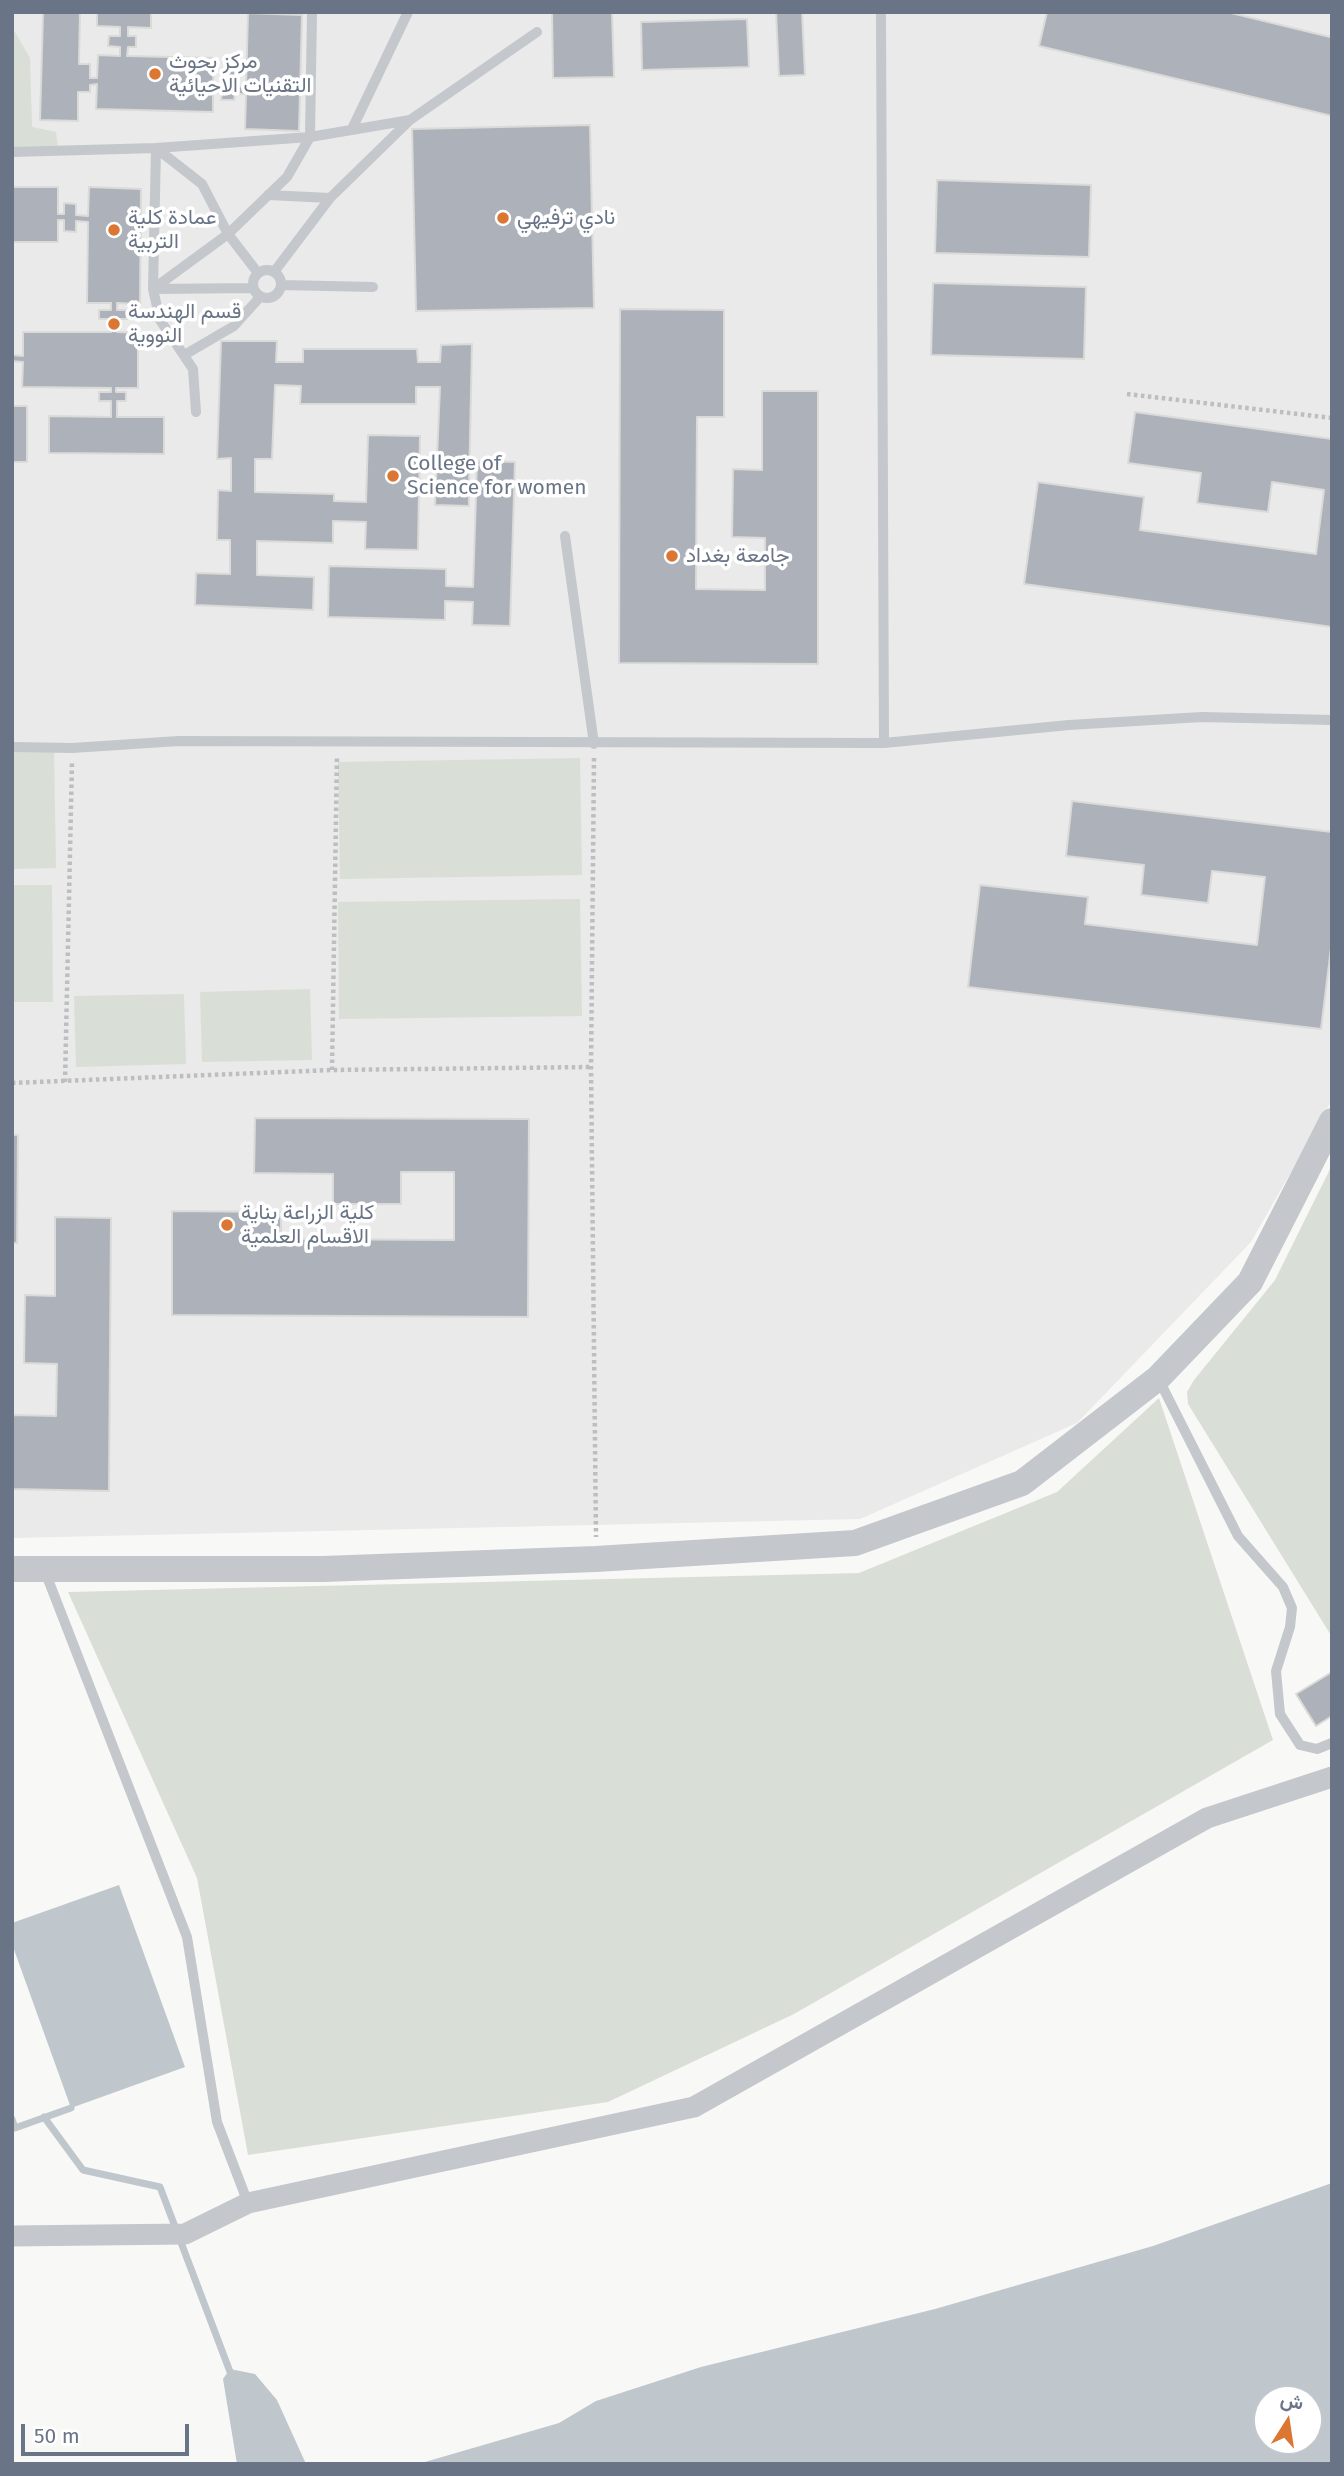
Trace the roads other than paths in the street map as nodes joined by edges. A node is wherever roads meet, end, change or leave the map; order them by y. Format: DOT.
graph roads {
  1 [pos="312,12"];
  2 [pos="408,12"];
  3 [pos="881,12"];
  4 [pos="537,32"];
  5 [pos="410,120"];
  6 [pos="352,129"];
  7 [pos="310,137"];
  8 [pos="156,148"];
  9 [pos="12,152"];
  10 [pos="268,195"];
  11 [pos="330,198"];
  12 [pos="228,234"];
  13 [pos="274,272"];
  14 [pos="258,273"];
  15 [pos="281,285"];
  16 [pos="373,288"];
  17 [pos="153,289"];
  18 [pos="257,293"];
  19 [pos="186,354"];
  20 [pos="196,412"];
  21 [pos="565,536"];
  22 [pos="1332,720"];
  23 [pos="884,743"];
  24 [pos="594,744"];
  25 [pos="12,747"];
  26 [pos="1332,1121"];
  27 [pos="1158,1378"];
  28 [pos="44,1568"];
  29 [pos="12,1569"];
  30 [pos="1332,1743"];
  31 [pos="1332,1777"];
  32 [pos="248,2203"];
  33 [pos="12,2236"];
  1 -- 7 [label="lane"];
  2 -- 6 [label="lane"];
  3 -- 23 [label="lane"];
  4 -- 5 [label="lane"];
  5 -- 6 [label="lane"];
  5 -- 11 [label="lane"];
  6 -- 7 [label="lane"];
  7 -- 8 [label="lane"];
  7 -- 10 [label="lane"];
  8 -- 9 [label="lane"];
  8 -- 12 [label="lane"];
  8 -- 17 [label="lane"];
  10 -- 11 [label="lane"];
  10 -- 12 [label="lane"];
  11 -- 13 [label="lane"];
  12 -- 14 [label="lane"];
  12 -- 17 [label="lane"];
  13 -- 14 [label="lane"];
  13 -- 15 [label="lane"];
  14 -- 18 [label="lane"];
  15 -- 16 [label="lane"];
  15 -- 18 [label="lane"];
  17 -- 18 [label="lane"];
  17 -- 19 [label="lane"];
  18 -- 19 [label="lane"];
  19 -- 20 [label="lane"];
  21 -- 24 [label="lane"];
  22 -- 23 [label="lane"];
  23 -- 24 [label="lane"];
  24 -- 25 [label="lane"];
  26 -- 27 [label="street"];
  27 -- 28 [label="street"];
  27 -- 30 [label="lane"];
  28 -- 29 [label="street"];
  28 -- 32 [label="lane"];
  31 -- 32 [label="street"];
  32 -- 33 [label="street"];
}
